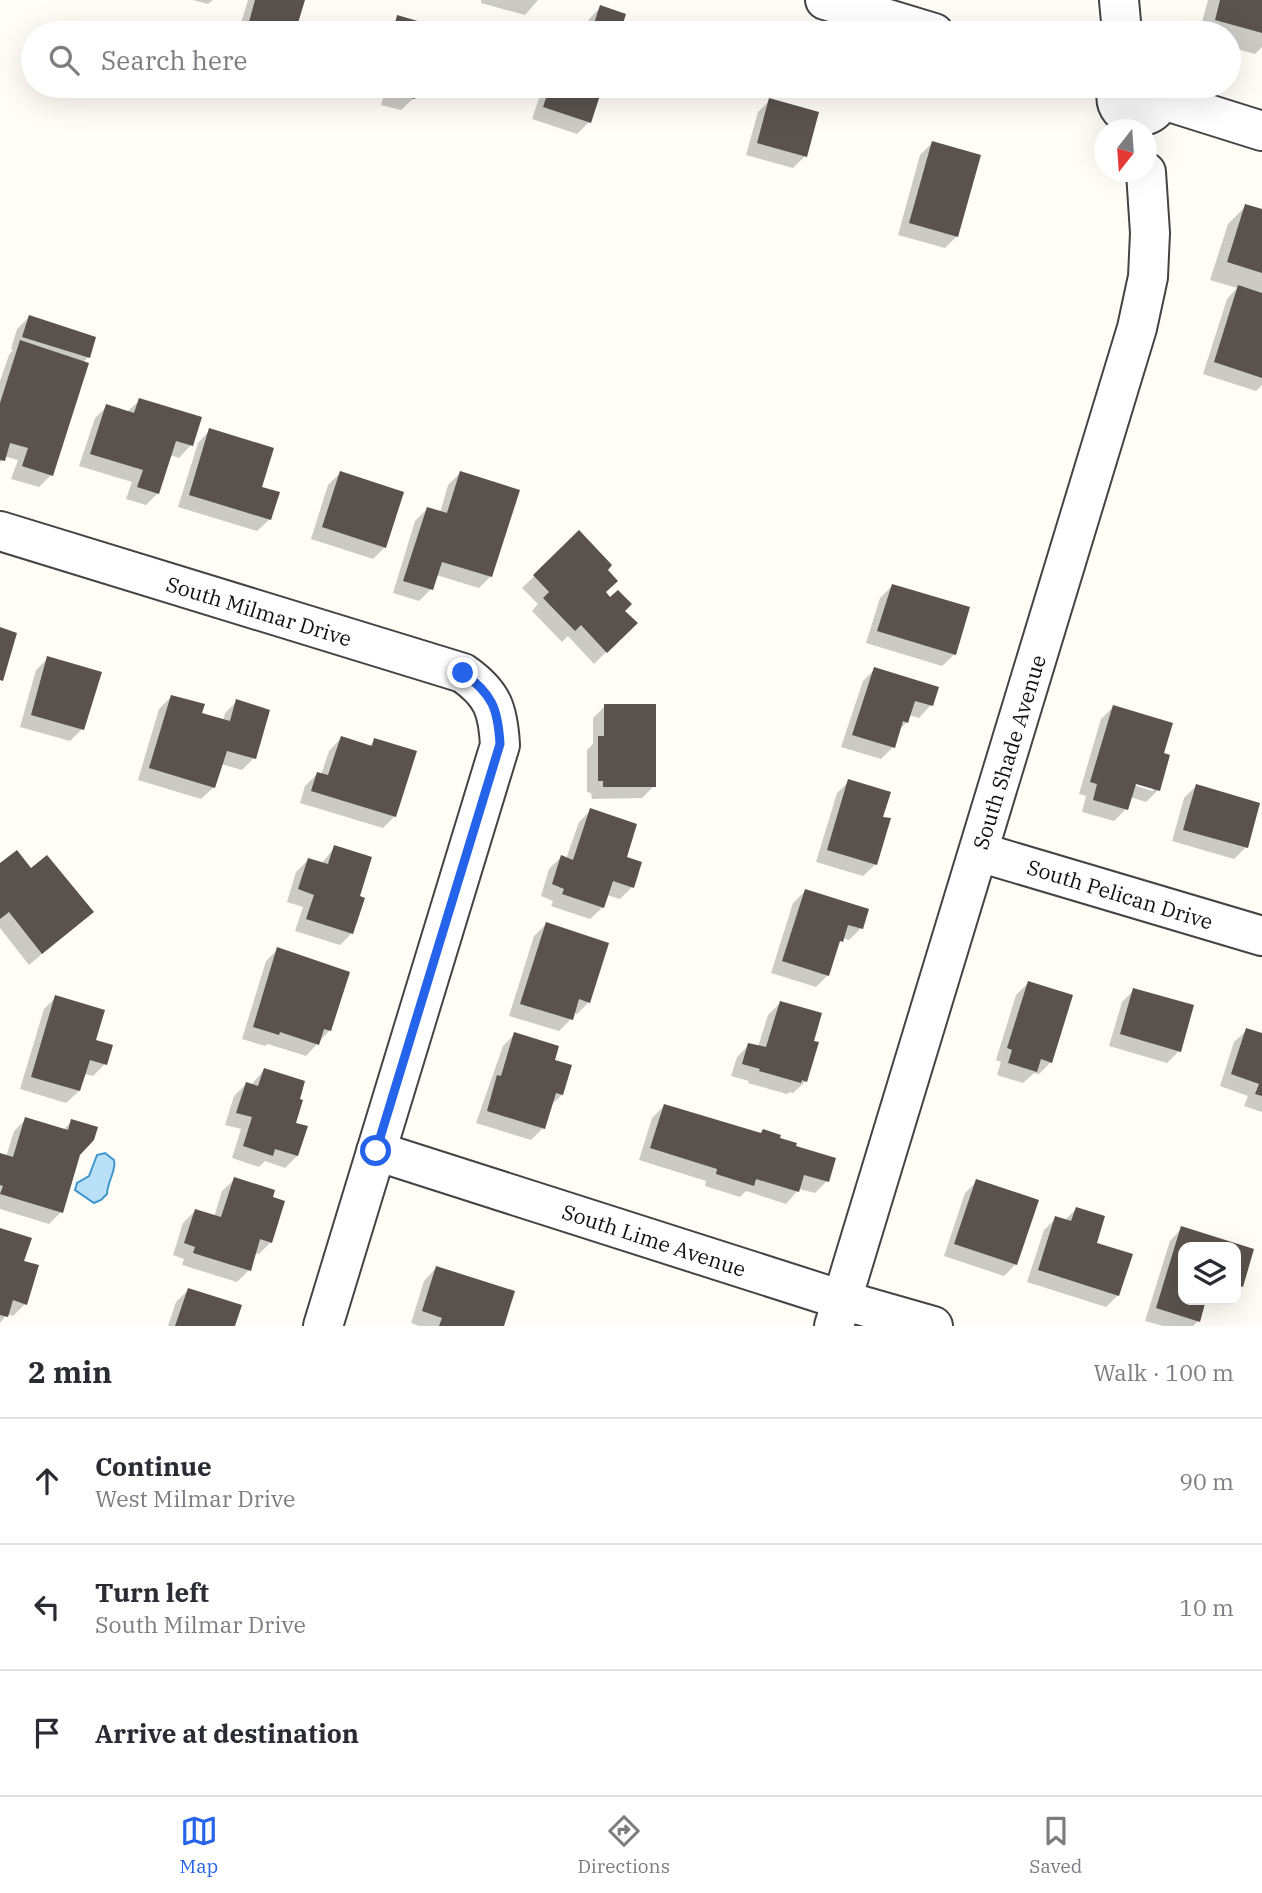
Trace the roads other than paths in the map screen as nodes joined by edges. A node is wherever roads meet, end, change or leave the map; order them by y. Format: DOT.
graph roads {
  1 [pos="825,0"];
  2 [pos="1119,0"];
  3 [pos="894,21"];
  4 [pos="1121,21"];
  5 [pos="1135,99"];
  6 [pos="1262,131"];
  7 [pos="1147,182"];
  8 [pos="0,531"];
  9 [pos="979,852"];
  10 [pos="1262,936"];
  11 [pos="376,1151"];
  12 [pos="838,1313"];
  13 [pos="323,1326"];
  14 [pos="933,1326"];
  1 -- 3 [label="street"];
  2 -- 4 [label="street"];
  5 -- 6 [label="street"];
  7 -- 9 [label="street, South Shade Avenue"];
  8 -- 11 [label="street, South Milmar Drive"];
  9 -- 10 [label="street, South Pelican Drive"];
  9 -- 12 [label="street, South Shade Avenue"];
  11 -- 12 [label="street, South Lime Avenue"];
  11 -- 13 [label="street"];
  12 -- 14 [label="street, South Lime Avenue"];
}
